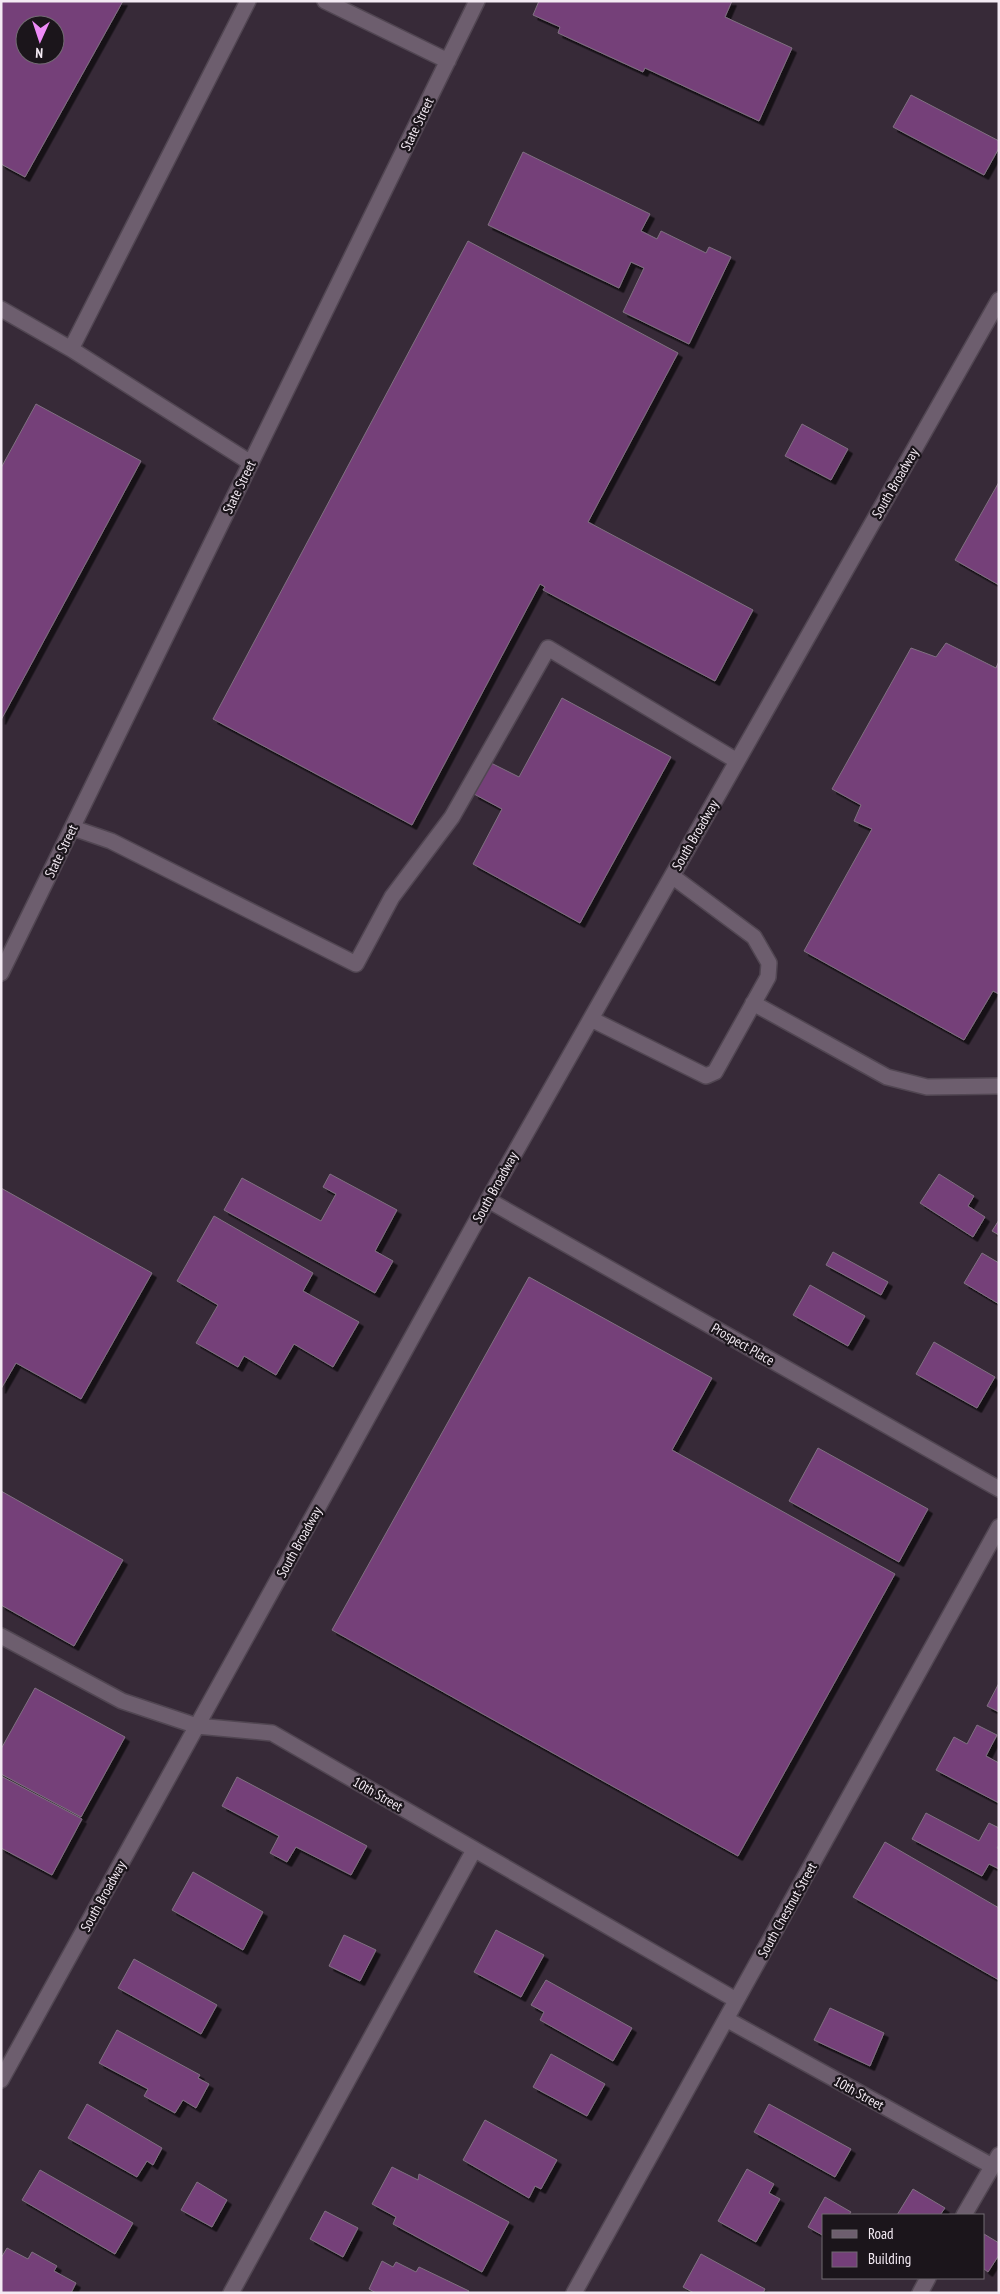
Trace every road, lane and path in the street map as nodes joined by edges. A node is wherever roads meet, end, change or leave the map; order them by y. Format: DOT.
graph roads {
  1 [pos="248,1"];
  2 [pos="325,1"];
  3 [pos="477,1"];
  4 [pos="448,61"];
  5 [pos="999,300"];
  6 [pos="1,309"];
  7 [pos="70,348"];
  8 [pos="251,463"];
  9 [pos="737,761"];
  10 [pos="73,828"];
  11 [pos="672,876"];
  12 [pos="3,968"];
  13 [pos="753,1003"];
  14 [pos="590,1019"];
  15 [pos="999,1086"];
  16 [pos="488,1200"];
  17 [pos="999,1489"];
  18 [pos="999,1527"];
  19 [pos="1,1636"];
  20 [pos="197,1726"];
  21 [pos="474,1850"];
  22 [pos="736,2000"];
  23 [pos="726,2019"];
  24 [pos="1,2080"];
  25 [pos="995,2160"];
  26 [pos="965,2214"];
  27 [pos="927,2279"];
  28 [pos="231,2293"];
  29 [pos="574,2293"];
  30 [pos="920,2293"];
  1 -- 7 [label="street"];
  2 -- 4 [label="street"];
  3 -- 4 [label="street, State Street"];
  4 -- 8 [label="street, State Street"];
  5 -- 9 [label="street, South Broadway"];
  6 -- 7 [label="street"];
  7 -- 8 [label="street"];
  8 -- 10 [label="street, State Street"];
  9 -- 10 [label="street"];
  9 -- 11 [label="street, South Broadway"];
  10 -- 12 [label="street, State Street"];
  11 -- 13 [label="street"];
  11 -- 14 [label="street, South Broadway"];
  13 -- 14 [label="street"];
  13 -- 15 [label="street"];
  14 -- 16 [label="street, South Broadway"];
  16 -- 17 [label="street, Prospect Place"];
  16 -- 20 [label="street, South Broadway"];
  18 -- 22 [label="street, South Chestnut Street"];
  19 -- 20 [label="street, 10th Street"];
  20 -- 21 [label="street, 10th Street"];
  20 -- 24 [label="street, South Broadway"];
  21 -- 22 [label="street, 10th Street"];
  21 -- 28 [label="street"];
  22 -- 23 [label="street, South Chestnut Street"];
  23 -- 25 [label="street, 10th Street"];
  23 -- 29 [label="street, South Chestnut Street"];
  25 -- 26 [label="street"];
  27 -- 30 [label="street"];
}
